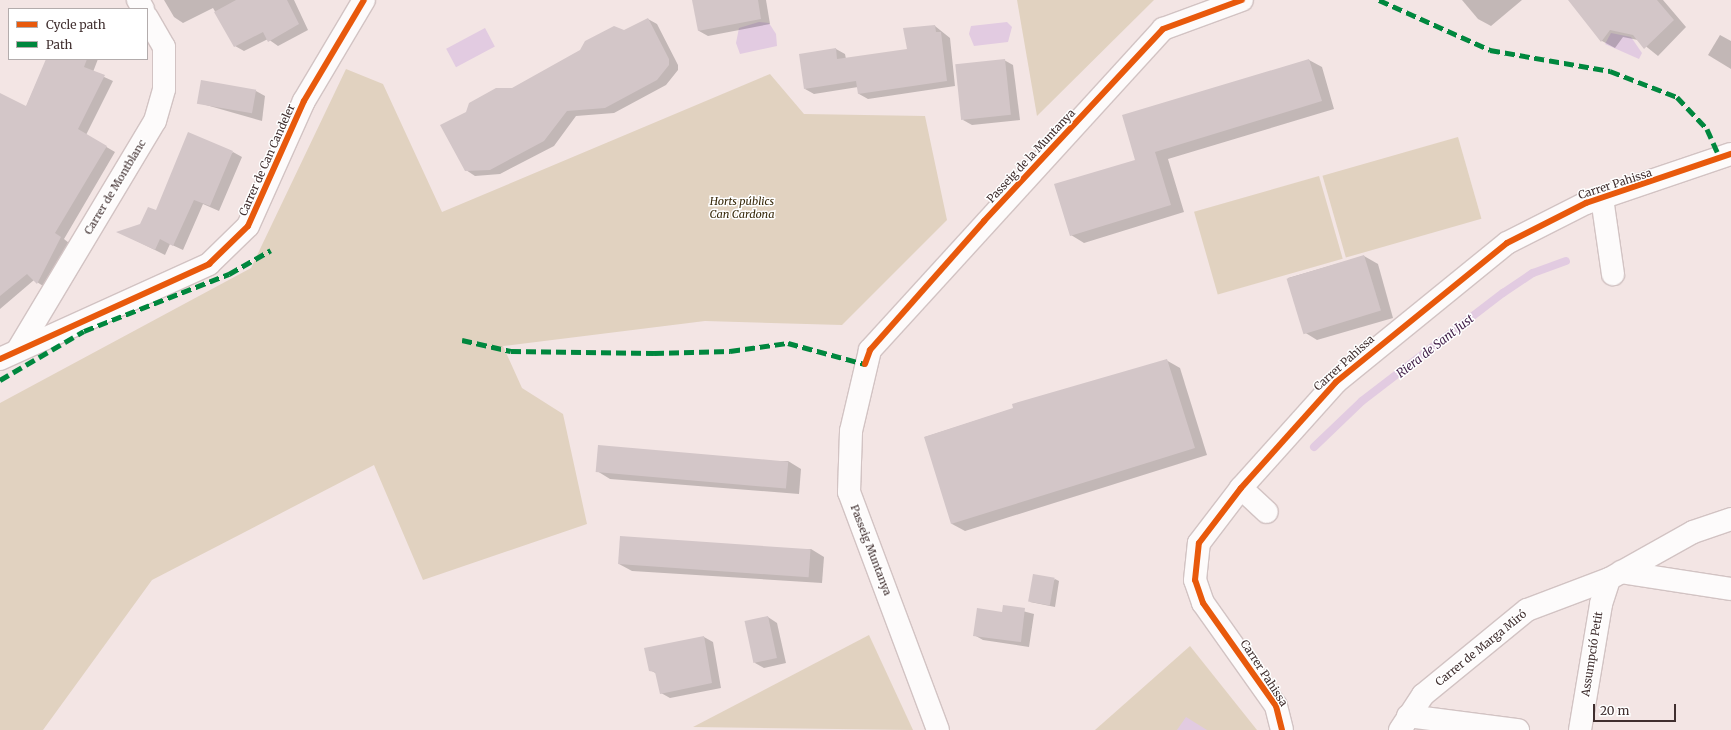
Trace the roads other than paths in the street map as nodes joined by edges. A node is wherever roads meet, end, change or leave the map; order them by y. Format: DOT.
graph roads {
  1 [pos="364,0"];
  2 [pos="1242,0"];
  3 [pos="148,18"];
  4 [pos="1731,154"];
  5 [pos="1602,198"];
  6 [pos="1613,274"];
  7 [pos="19,348"];
  8 [pos="0,359"];
  9 [pos="866,364"];
  10 [pos="1241,488"];
  11 [pos="1267,512"];
  12 [pos="1731,519"];
  13 [pos="1615,576"];
  14 [pos="1731,589"];
  15 [pos="1404,723"];
  16 [pos="938,730"];
  17 [pos="1282,730"];
  18 [pos="1518,730"];
  19 [pos="1580,730"];
  1 -- 7 [label="street, Carrer de Can Candeler"];
  2 -- 9 [label="street, Passeig de la Muntanya"];
  3 -- 7 [label="street, Carrer de Montblanc"];
  4 -- 5 [label="street, Carrer Pahissa"];
  5 -- 6 [label="street"];
  5 -- 10 [label="street, Carrer Pahissa"];
  7 -- 8 [label="street, Carrer de Can Candeler"];
  9 -- 16 [label="street, Passeig Muntanya"];
  10 -- 11 [label="street"];
  10 -- 17 [label="street, Carrer Pahissa"];
  12 -- 13 [label="street, Carrer de Marga Miró"];
  13 -- 14 [label="street"];
  13 -- 15 [label="street, Carrer de Marga Miró"];
  13 -- 19 [label="street, Assumpció Petit"];
  15 -- 18 [label="street"];
}
